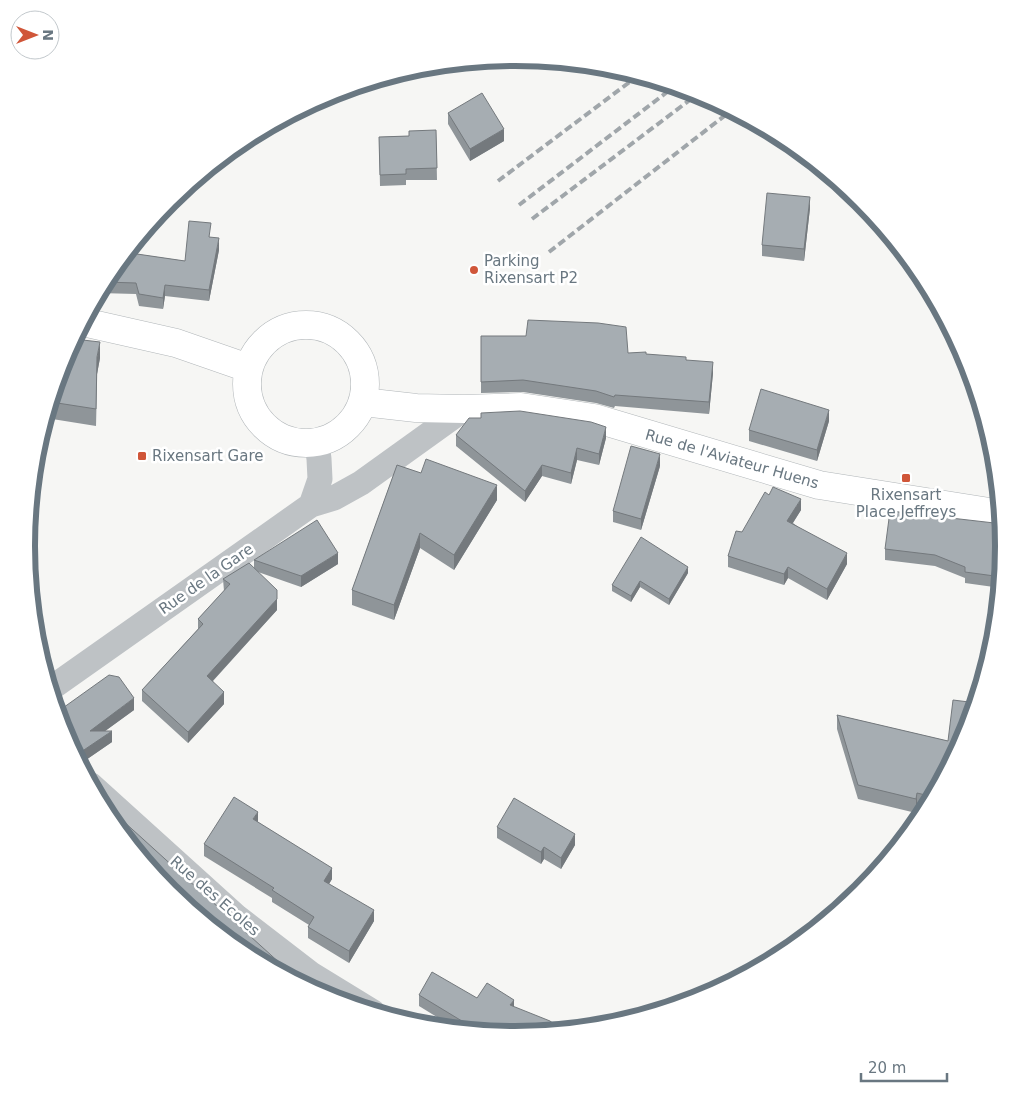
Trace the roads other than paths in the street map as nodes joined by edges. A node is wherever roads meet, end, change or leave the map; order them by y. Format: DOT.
graph roads {
  1 [pos="90,324"];
  2 [pos="248,368"];
  3 [pos="364,402"];
  4 [pos="464,409"];
  5 [pos="317,444"];
  6 [pos="311,505"];
  7 [pos="995,513"];
  8 [pos="56,685"];
  9 [pos="107,800"];
  10 [pos="345,995"];
  1 -- 2 [label="street"];
  2 -- 3 [label="street"];
  2 -- 5 [label="street"];
  3 -- 4 [label="street, Rue de l'Aviateur Huens"];
  3 -- 5 [label="street"];
  4 -- 6 [label="street"];
  4 -- 7 [label="street, Rue de l'Aviateur Huens"];
  5 -- 6 [label="street"];
  6 -- 8 [label="street, Rue de la Gare"];
  9 -- 10 [label="street, Rue des Ecoles"];
}
